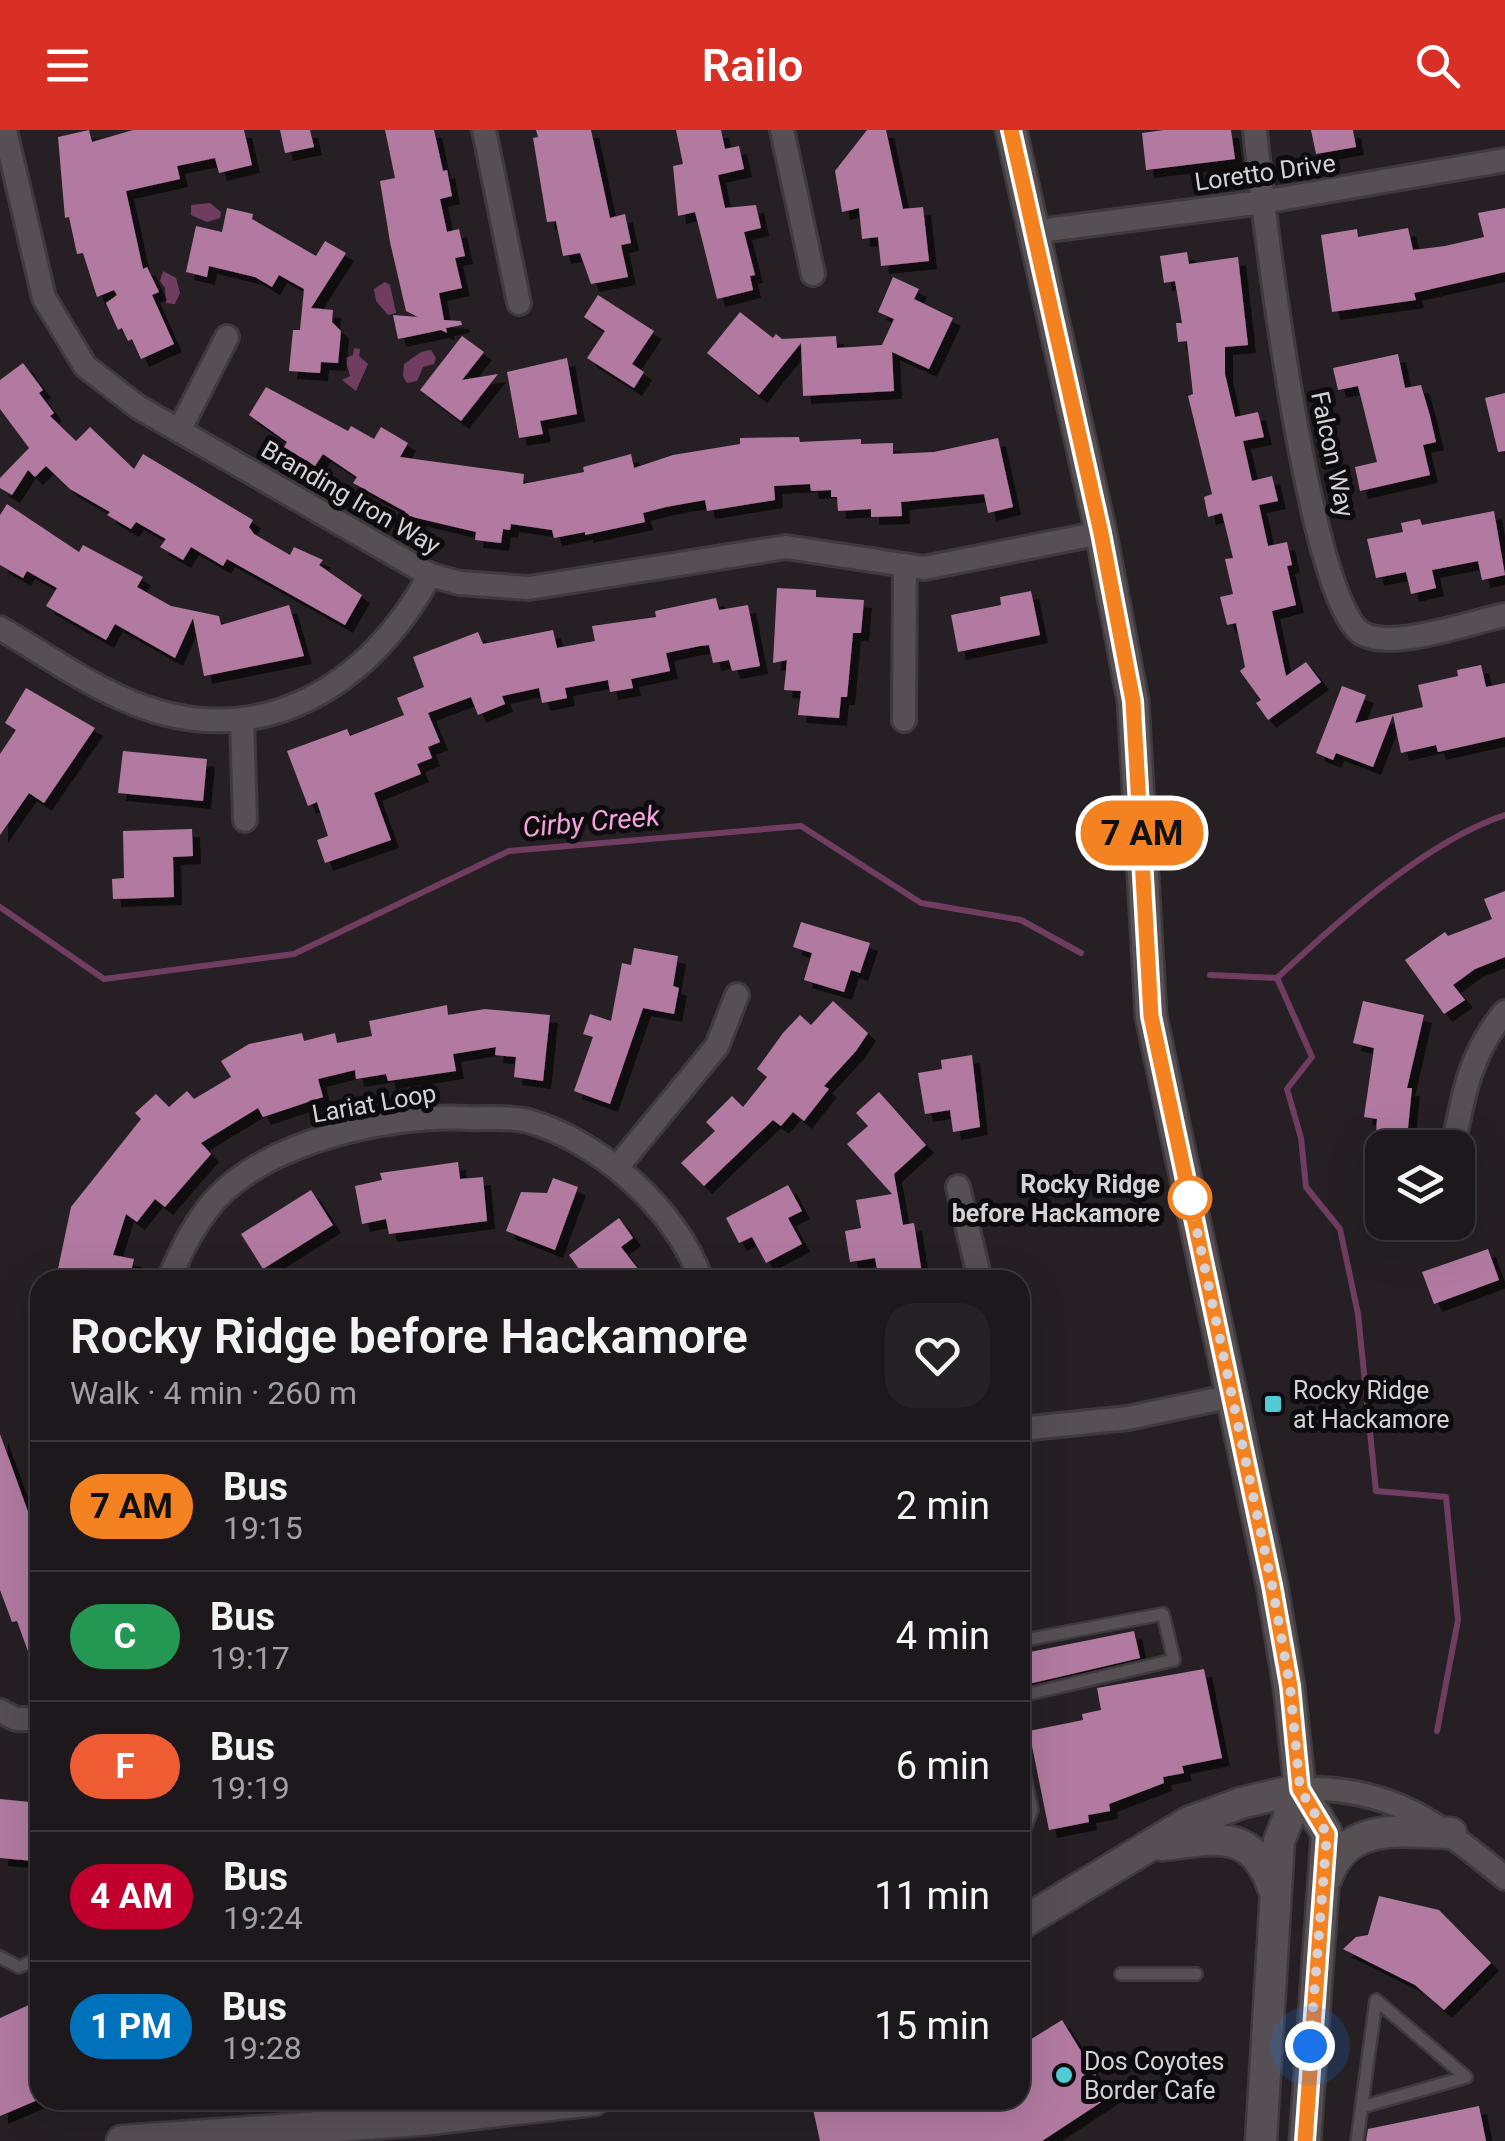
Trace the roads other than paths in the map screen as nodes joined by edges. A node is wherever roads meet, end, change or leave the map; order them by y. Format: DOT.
graph roads {
  1 [pos="5,130"];
  2 [pos="484,130"];
  3 [pos="782,130"];
  4 [pos="1011,130"];
  5 [pos="1256,130"];
  6 [pos="1505,160"];
  7 [pos="1262,202"];
  8 [pos="1032,232"];
  9 [pos="813,274"];
  10 [pos="519,302"];
  11 [pos="227,337"];
  12 [pos="180,430"];
  13 [pos="1101,533"];
  14 [pos="905,568"];
  15 [pos="430,576"];
  16 [pos="1505,615"];
  17 [pos="3,637"];
  18 [pos="242,719"];
  19 [pos="904,720"];
  20 [pos="245,820"];
  21 [pos="737,995"];
  22 [pos="1505,1012"];
  23 [pos="1456,1130"];
  24 [pos="618,1165"];
  25 [pos="958,1187"];
  26 [pos="173,1270"];
  27 [pos="695,1270"];
  28 [pos="978,1270"];
  29 [pos="1232,1396"];
  30 [pos="1030,1428"];
  31 [pos="1030,1639"];
  32 [pos="1030,1694"];
  33 [pos="0,1711"];
  34 [pos="30,1719"];
  35 [pos="1300,1789"];
  36 [pos="1451,1833"];
  37 [pos="1150,1846"];
  38 [pos="1505,1878"];
  39 [pos="1324,1884"];
  40 [pos="1278,1902"];
  41 [pos="1030,1918"];
  42 [pos="0,1958"];
  43 [pos="30,1962"];
  44 [pos="1121,1974"];
  45 [pos="1196,1974"];
  46 [pos="1362,2107"];
  47 [pos="475,2110"];
  48 [pos="320,2123"];
  49 [pos="122,2141"];
  50 [pos="1261,2141"];
  51 [pos="1305,2141"];
  52 [pos="1357,2141"];
  1 -- 12 [label="street, Branding Iron Way"];
  2 -- 10 [label="street"];
  3 -- 9 [label="street"];
  4 -- 8 [label="main road"];
  5 -- 7 [label="street, Falcon Way"];
  6 -- 7 [label="street, Loretto Drive"];
  7 -- 8 [label="street, Loretto Drive"];
  7 -- 16 [label="street, Falcon Way"];
  8 -- 13 [label="main road"];
  11 -- 12 [label="street"];
  12 -- 15 [label="street, Branding Iron Way"];
  13 -- 14 [label="street, Branding Iron Way"];
  13 -- 29 [label="main road"];
  14 -- 15 [label="street, Branding Iron Way"];
  14 -- 19 [label="street"];
  15 -- 18 [label="street"];
  17 -- 18 [label="street"];
  18 -- 20 [label="street"];
  21 -- 24 [label="street"];
  22 -- 23 [label="street"];
  24 -- 26 [label="street, Lariat Loop"];
  24 -- 27 [label="street, Lariat Loop"];
  25 -- 28 [label="street"];
  29 -- 30 [label="street"];
  29 -- 35 [label="main road"];
  31 -- 32 [label="lane"];
  33 -- 34 [label="street"];
  35 -- 36 [label="street"];
  35 -- 37 [label="main road"];
  35 -- 39 [label="main road"];
  35 -- 40 [label="main road"];
  36 -- 38 [label="street"];
  36 -- 39 [label="main road"];
  37 -- 40 [label="main road"];
  37 -- 41 [label="main road"];
  39 -- 51 [label="main road"];
  40 -- 50 [label="main road"];
  42 -- 43 [label="lane"];
  44 -- 45 [label="lane"];
  46 -- 46 [label="lane"];
  46 -- 52 [label="lane"];
  47 -- 48 [label="main road"];
  48 -- 49 [label="main road"];
}
